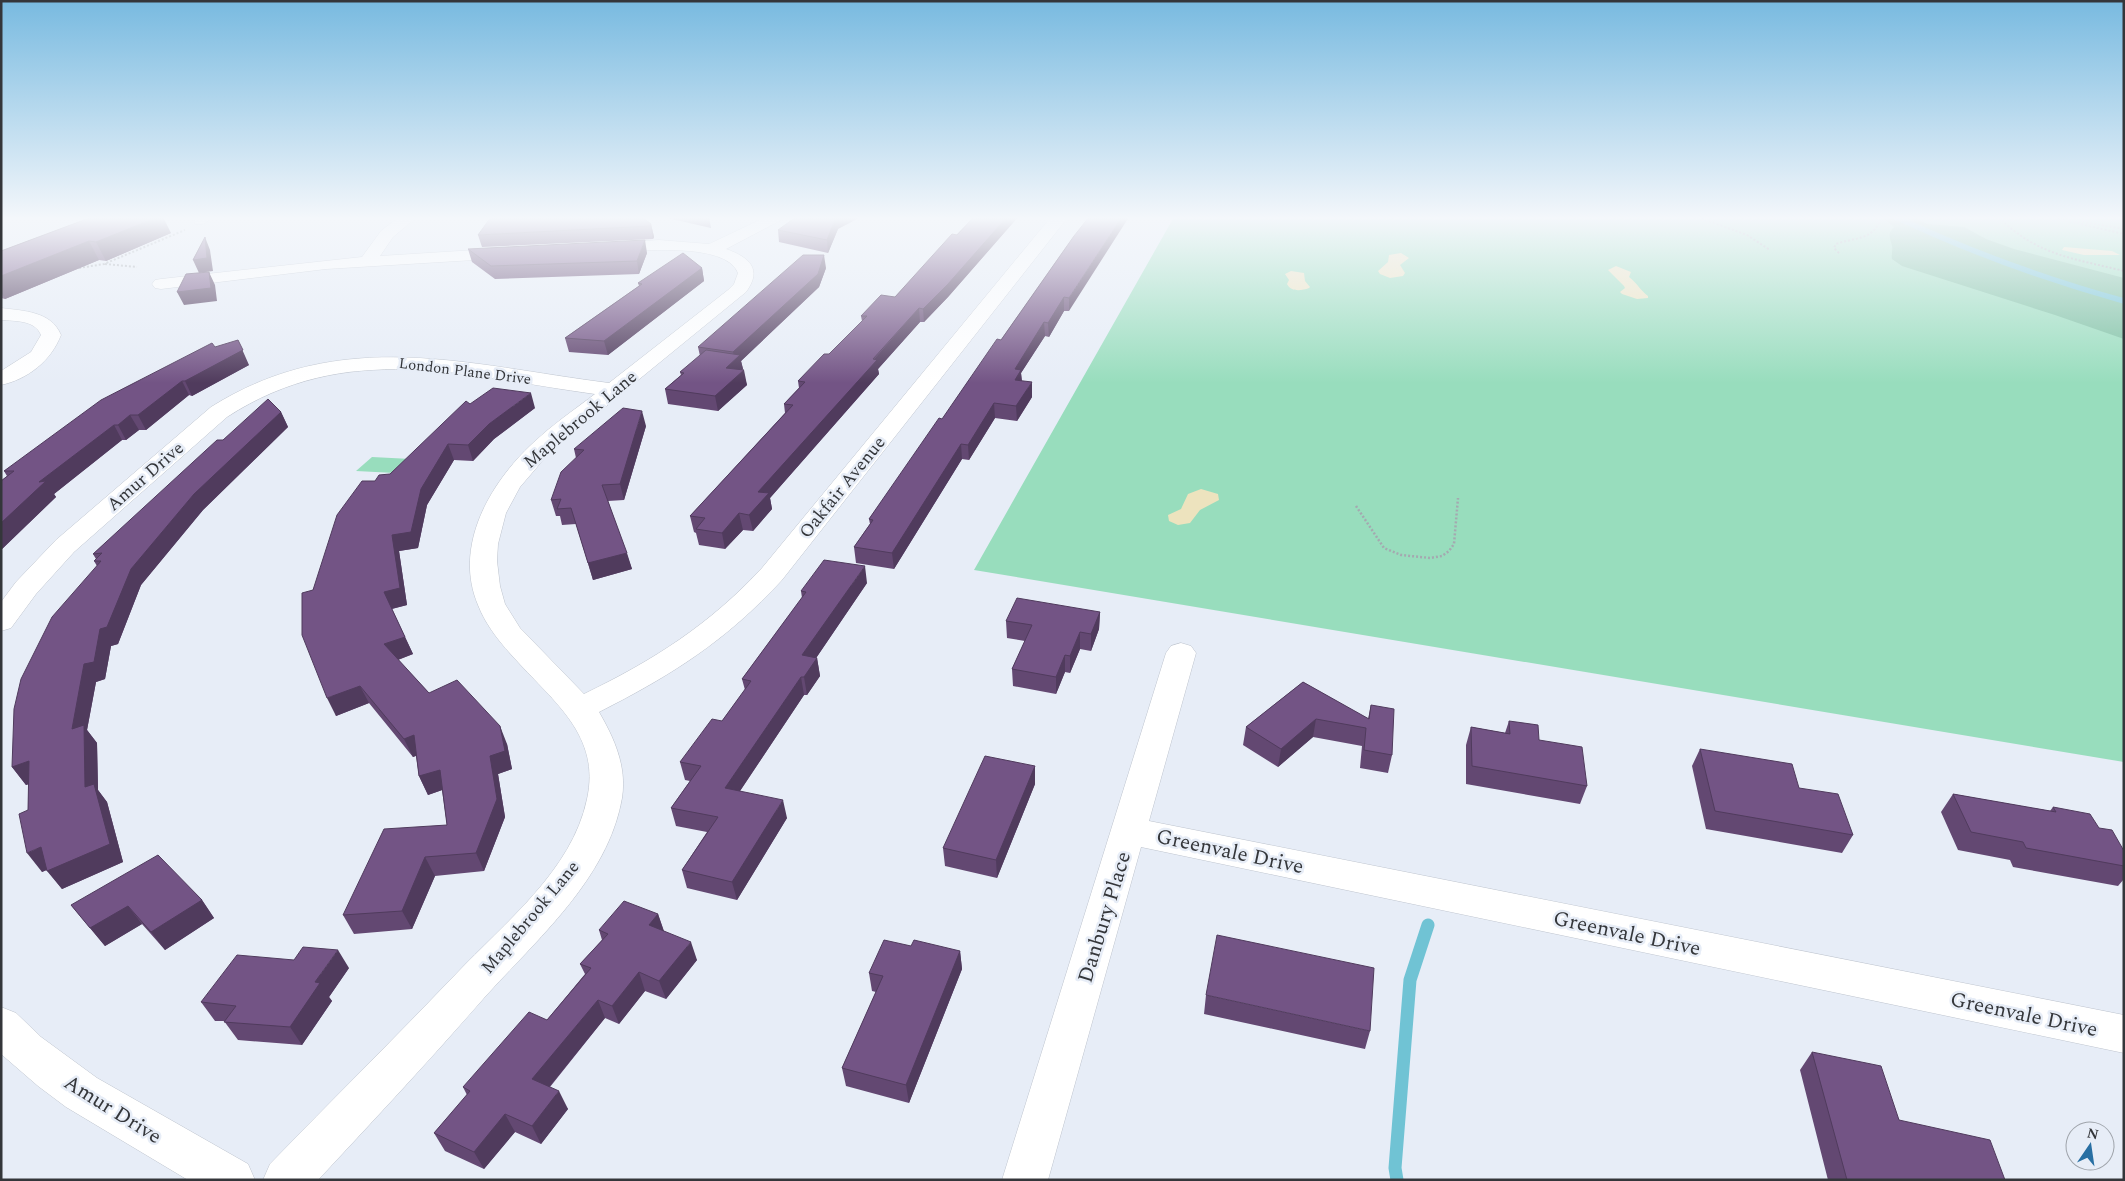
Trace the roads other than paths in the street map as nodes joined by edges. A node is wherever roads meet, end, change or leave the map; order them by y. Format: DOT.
graph roads {
  1 [pos="264,272"];
  2 [pos="746,272"];
  3 [pos="1016,272"];
  4 [pos="161,284"];
  5 [pos="10,315"];
  6 [pos="318,370"];
  7 [pos="1,379"];
  8 [pos="612,390"];
  9 [pos="1,622"];
  10 [pos="1182,653"];
  11 [pos="581,708"];
  12 [pos="1130,831"];
  13 [pos="1,1026"];
  14 [pos="2124,1034"];
  15 [pos="232,1180"];
  16 [pos="286,1180"];
  17 [pos="1025,1180"];
  1 -- 4 [label="street"];
  2 -- 8 [label="street, Maplebrook Lane"];
  3 -- 11 [label="street, Oakfair Avenue"];
  5 -- 7 [label="street"];
  6 -- 8 [label="street, London Plane Drive"];
  6 -- 9 [label="street, Amur Drive"];
  8 -- 11 [label="street, Maplebrook Lane"];
  10 -- 12 [label="street, Danbury Place"];
  11 -- 16 [label="street, Maplebrook Lane"];
  12 -- 14 [label="street, Greenvale Drive"];
  12 -- 17 [label="street, Danbury Place"];
  13 -- 15 [label="street, Amur Drive"];
}
